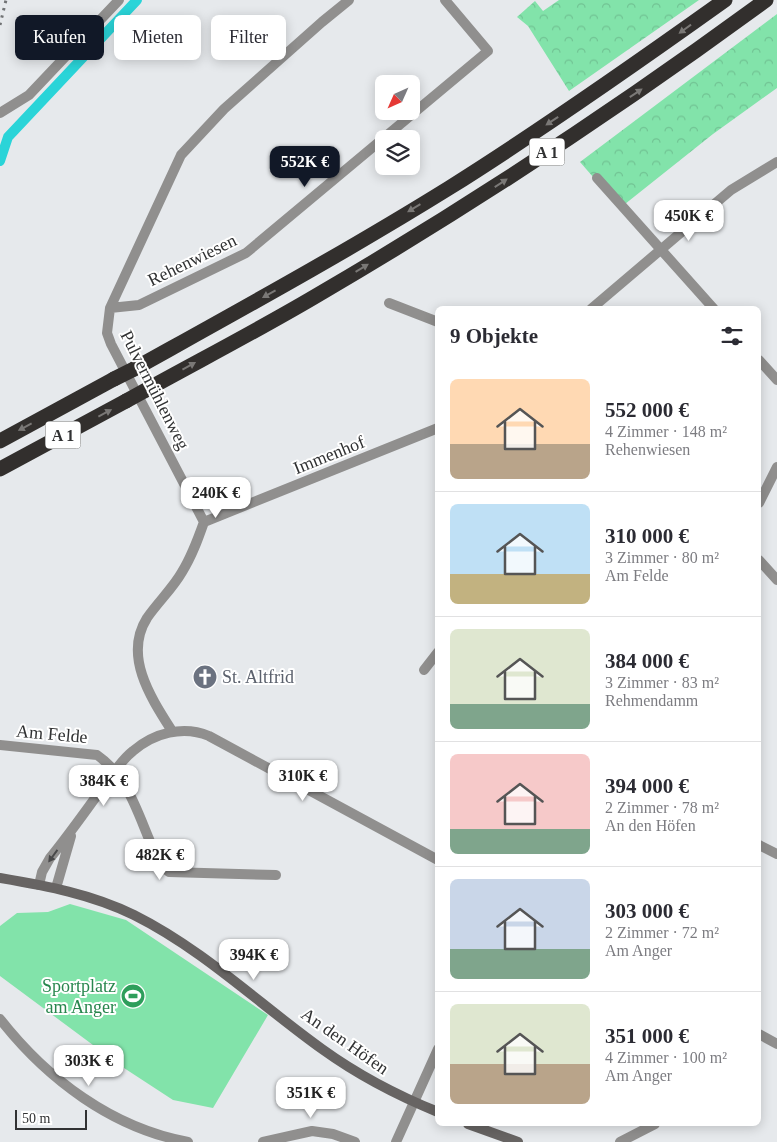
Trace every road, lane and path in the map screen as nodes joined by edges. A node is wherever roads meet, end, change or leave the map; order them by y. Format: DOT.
graph roads {
  1 [pos="119,0"];
  2 [pos="349,0"];
  3 [pos="445,0"];
  4 [pos="724,0"];
  5 [pos="766,0"];
  6 [pos="0,113"];
  7 [pos="777,162"];
  8 [pos="597,178"];
  9 [pos="661,250"];
  10 [pos="389,303"];
  11 [pos="595,306"];
  12 [pos="711,306"];
  13 [pos="110,308"];
  14 [pos="435,321"];
  15 [pos="761,362"];
  16 [pos="777,380"];
  17 [pos="435,429"];
  18 [pos="0,441"];
  19 [pos="777,467"];
  20 [pos="0,469"];
  21 [pos="761,499"];
  22 [pos="204,522"];
  23 [pos="761,562"];
  24 [pos="777,580"];
  25 [pos="435,656"];
  26 [pos="424,670"];
  27 [pos="172,731"];
  28 [pos="0,746"];
  29 [pos="116,770"];
  30 [pos="73,830"];
  31 [pos="761,846"];
  32 [pos="776,850"];
  33 [pos="435,858"];
  34 [pos="276,875"];
  35 [pos="0,878"];
  36 [pos="38,885"];
  37 [pos="56,888"];
  38 [pos="0,1019"];
  39 [pos="761,1035"];
  40 [pos="777,1044"];
  41 [pos="435,1056"];
  42 [pos="415,1103"];
  43 [pos="435,1111"];
  44 [pos="474,1126"];
  45 [pos="651,1126"];
  46 [pos="188,1142"];
  47 [pos="263,1142"];
  48 [pos="355,1142"];
  49 [pos="396,1142"];
  50 [pos="518,1142"];
  51 [pos="620,1142"];
  1 -- 6 [label="street"];
  2 -- 13 [label="street, Pulvermühlenweg"];
  3 -- 13 [label="street, Rehenwiesen"];
  4 -- 18 [label="highway, A 1, one-way, bridge"];
  20 -- 5 [label="highway, A 1, one-way, bridge"];
  7 -- 9 [label="street"];
  8 -- 9 [label="street"];
  9 -- 11 [label="street"];
  9 -- 12 [label="street"];
  10 -- 14 [label="street"];
  13 -- 22 [label="street, Pulvermühlenweg"];
  15 -- 16 [label="street"];
  17 -- 22 [label="street, Immenhof"];
  19 -- 21 [label="street"];
  22 -- 27 [label="street"];
  23 -- 24 [label="street"];
  25 -- 26 [label="street"];
  27 -- 29 [label="street"];
  27 -- 33 [label="street"];
  28 -- 29 [label="street, Am Felde"];
  29 -- 30 [label="street"];
  29 -- 34 [label="street"];
  30 -- 36 [label="street, one-way"];
  30 -- 37 [label="street"];
  31 -- 32 [label="street"];
  35 -- 36 [label="street, An den Höfen"];
  36 -- 37 [label="street, An den Höfen"];
  37 -- 42 [label="street, An den Höfen"];
  38 -- 46 [label="street"];
  39 -- 40 [label="street"];
  41 -- 42 [label="street"];
  42 -- 43 [label="street, An den Höfen"];
  42 -- 49 [label="street"];
  44 -- 50 [label="street"];
  45 -- 51 [label="street"];
  47 -- 48 [label="street"];
}
